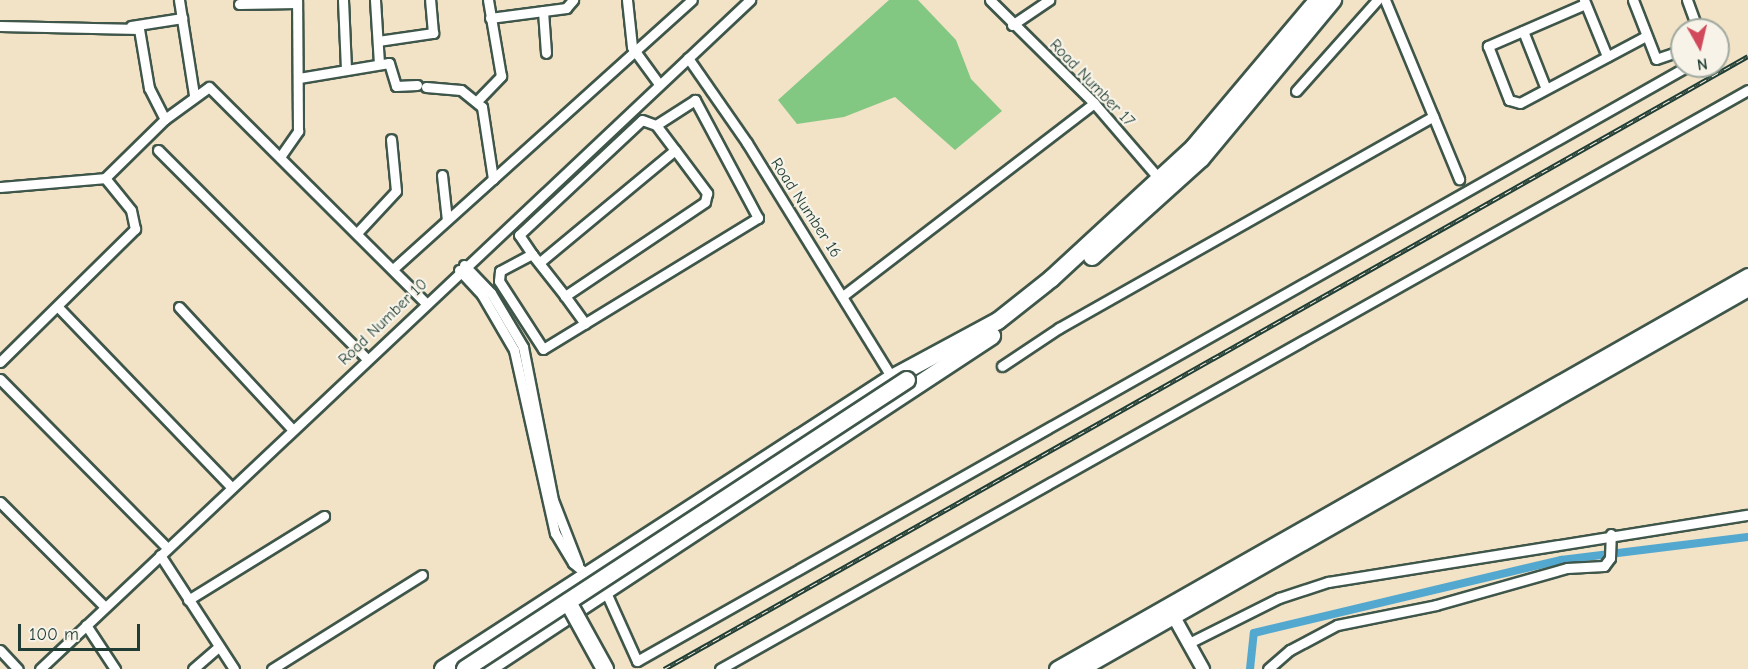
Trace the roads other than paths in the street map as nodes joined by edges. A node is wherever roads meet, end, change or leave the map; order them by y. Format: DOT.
graph roads {
  1 [pos="179,0"];
  2 [pos="343,0"];
  3 [pos="375,0"];
  4 [pos="430,0"];
  5 [pos="488,0"];
  6 [pos="573,0"];
  7 [pos="627,0"];
  8 [pos="692,0"];
  9 [pos="750,0"];
  10 [pos="990,0"];
  11 [pos="1049,0"];
  12 [pos="1318,0"];
  13 [pos="1333,0"];
  14 [pos="1377,0"];
  15 [pos="1385,0"];
  16 [pos="1634,0"];
  17 [pos="1687,0"];
  18 [pos="297,1"];
  19 [pos="1585,2"];
  20 [pos="239,4"];
  21 [pos="543,10"];
  22 [pos="182,18"];
  23 [pos="490,18"];
  24 [pos="1694,18"];
  25 [pos="1012,25"];
  26 [pos="0,26"];
  27 [pos="131,26"];
  28 [pos="1523,31"];
  29 [pos="1646,36"];
  30 [pos="378,41"];
  31 [pos="635,52"];
  32 [pos="546,53"];
  33 [pos="1670,55"];
  34 [pos="1607,56"];
  35 [pos="688,58"];
  36 [pos="379,64"];
  37 [pos="346,70"];
  38 [pos="1670,76"];
  39 [pos="299,78"];
  40 [pos="659,84"];
  41 [pos="1546,89"];
  42 [pos="1748,90"];
  43 [pos="1296,91"];
  44 [pos="194,96"];
  45 [pos="477,101"];
  46 [pos="1094,103"];
  47 [pos="1433,116"];
  48 [pos="165,119"];
  49 [pos="656,125"];
  50 [pos="391,139"];
  51 [pos="158,150"];
  52 [pos="675,150"];
  53 [pos="280,157"];
  54 [pos="442,174"];
  55 [pos="105,178"];
  56 [pos="493,179"];
  57 [pos="1459,179"];
  58 [pos="1165,186"];
  59 [pos="0,187"];
  60 [pos="447,220"];
  61 [pos="357,233"];
  62 [pos="532,254"];
  63 [pos="540,262"];
  64 [pos="461,268"];
  65 [pos="393,269"];
  66 [pos="1748,276"];
  67 [pos="499,280"];
  68 [pos="1748,288"];
  69 [pos="485,292"];
  70 [pos="844,295"];
  71 [pos="565,296"];
  72 [pos="425,302"];
  73 [pos="58,307"];
  74 [pos="179,307"];
  75 [pos="585,324"];
  76 [pos="366,358"];
  77 [pos="0,362"];
  78 [pos="1002,366"];
  79 [pos="912,376"];
  80 [pos="0,379"];
  81 [pos="292,429"];
  82 [pos="231,487"];
  83 [pos="0,502"];
  84 [pos="1748,515"];
  85 [pos="324,516"];
  86 [pos="1611,534"];
  87 [pos="163,552"];
  88 [pos="584,570"];
  89 [pos="422,575"];
  90 [pos="607,591"];
  91 [pos="188,600"];
  92 [pos="568,602"];
  93 [pos="105,607"];
  94 [pos="531,612"];
  95 [pos="1168,613"];
  96 [pos="86,625"];
  97 [pos="543,632"];
  98 [pos="1189,643"];
  99 [pos="218,647"];
  100 [pos="0,651"];
  101 [pos="18,669"];
  102 [pos="40,669"];
  103 [pos="115,669"];
  104 [pos="193,669"];
  105 [pos="234,669"];
  106 [pos="272,669"];
  107 [pos="443,669"];
  108 [pos="465,669"];
  109 [pos="487,669"];
  110 [pos="605,669"];
  111 [pos="720,669"];
  112 [pos="1057,669"];
  113 [pos="1080,669"];
  114 [pos="1194,669"];
  115 [pos="1203,669"];
  116 [pos="1268,669"];
  1 -- 22 [label="street"];
  2 -- 37 [label="street"];
  3 -- 30 [label="street"];
  4 -- 30 [label="street"];
  5 -- 23 [label="street"];
  6 -- 21 [label="street"];
  7 -- 31 [label="street"];
  8 -- 31 [label="street"];
  9 -- 35 [label="street, Road Number 10"];
  10 -- 25 [label="street, Road Number 17"];
  11 -- 25 [label="street"];
  12 -- 58 [label="highway"];
  13 -- 58 [label="highway"];
  14 -- 43 [label="street"];
  15 -- 47 [label="street"];
  16 -- 29 [label="street"];
  17 -- 24 [label="street"];
  18 -- 20 [label="street"];
  18 -- 39 [label="street"];
  19 -- 28 [label="street"];
  19 -- 34 [label="street"];
  21 -- 23 [label="street"];
  21 -- 32 [label="street"];
  22 -- 27 [label="street"];
  22 -- 44 [label="street"];
  23 -- 45 [label="street"];
  25 -- 46 [label="street, Road Number 17"];
  26 -- 27 [label="street"];
  27 -- 48 [label="street"];
  28 -- 41 [label="street"];
  28 -- 41 [label="street"];
  29 -- 33 [label="street"];
  29 -- 34 [label="street"];
  30 -- 36 [label="street"];
  31 -- 40 [label="street"];
  31 -- 56 [label="street"];
  34 -- 41 [label="street"];
  35 -- 40 [label="street, Road Number 10"];
  35 -- 70 [label="street, Road Number 16"];
  36 -- 37 [label="street"];
  36 -- 45 [label="street"];
  37 -- 39 [label="street"];
  38 -- 90 [label="street"];
  39 -- 53 [label="street"];
  40 -- 64 [label="street, Road Number 10"];
  42 -- 111 [label="street"];
  44 -- 48 [label="street"];
  44 -- 53 [label="street"];
  45 -- 56 [label="street"];
  46 -- 58 [label="street, Road Number 17"];
  46 -- 70 [label="street"];
  47 -- 57 [label="street"];
  47 -- 78 [label="street"];
  48 -- 55 [label="street"];
  49 -- 52 [label="street"];
  49 -- 62 [label="street"];
  49 -- 75 [label="street"];
  50 -- 61 [label="street"];
  51 -- 76 [label="street"];
  52 -- 63 [label="street"];
  52 -- 71 [label="street"];
  53 -- 61 [label="street"];
  54 -- 60 [label="street"];
  55 -- 59 [label="street"];
  55 -- 73 [label="street"];
  56 -- 60 [label="street"];
  58 -- 79 [label="highway"];
  60 -- 65 [label="street"];
  61 -- 65 [label="street"];
  62 -- 63 [label="street"];
  62 -- 67 [label="street"];
  63 -- 71 [label="street"];
  64 -- 69 [label="street"];
  64 -- 72 [label="street, Road Number 10"];
  65 -- 72 [label="street"];
  66 -- 95 [label="main road"];
  67 -- 69 [label="street"];
  67 -- 75 [label="street"];
  68 -- 95 [label="main road"];
  69 -- 88 [label="street"];
  70 -- 79 [label="street, Road Number 16"];
  71 -- 75 [label="street"];
  72 -- 76 [label="street, Road Number 10"];
  73 -- 77 [label="street"];
  73 -- 82 [label="street"];
  74 -- 81 [label="street"];
  76 -- 81 [label="street, Road Number 10"];
  79 -- 88 [label="highway"];
  79 -- 90 [label="highway"];
  79 -- 92 [label="highway, bridge"];
  80 -- 87 [label="street"];
  81 -- 82 [label="street, Road Number 10"];
  82 -- 87 [label="street, Road Number 10"];
  83 -- 93 [label="street"];
  84 -- 86 [label="street"];
  85 -- 91 [label="street"];
  86 -- 98 [label="street"];
  86 -- 116 [label="street"];
  87 -- 91 [label="street"];
  87 -- 93 [label="street, Road Number 10"];
  88 -- 90 [label="street"];
  88 -- 94 [label="highway"];
  89 -- 106 [label="street"];
  90 -- 97 [label="highway"];
  91 -- 99 [label="street"];
  92 -- 108 [label="highway, bridge"];
  92 -- 110 [label="highway, bridge"];
  93 -- 96 [label="street, Road Number 10"];
  94 -- 97 [label="highway"];
  94 -- 107 [label="highway"];
  95 -- 98 [label="street"];
  95 -- 112 [label="main road"];
  95 -- 113 [label="main road"];
  95 -- 114 [label="street"];
  96 -- 102 [label="street, Road Number 10"];
  96 -- 103 [label="street"];
  97 -- 109 [label="highway"];
  98 -- 115 [label="street"];
  99 -- 104 [label="street"];
  99 -- 105 [label="street"];
  100 -- 101 [label="street"];
}
